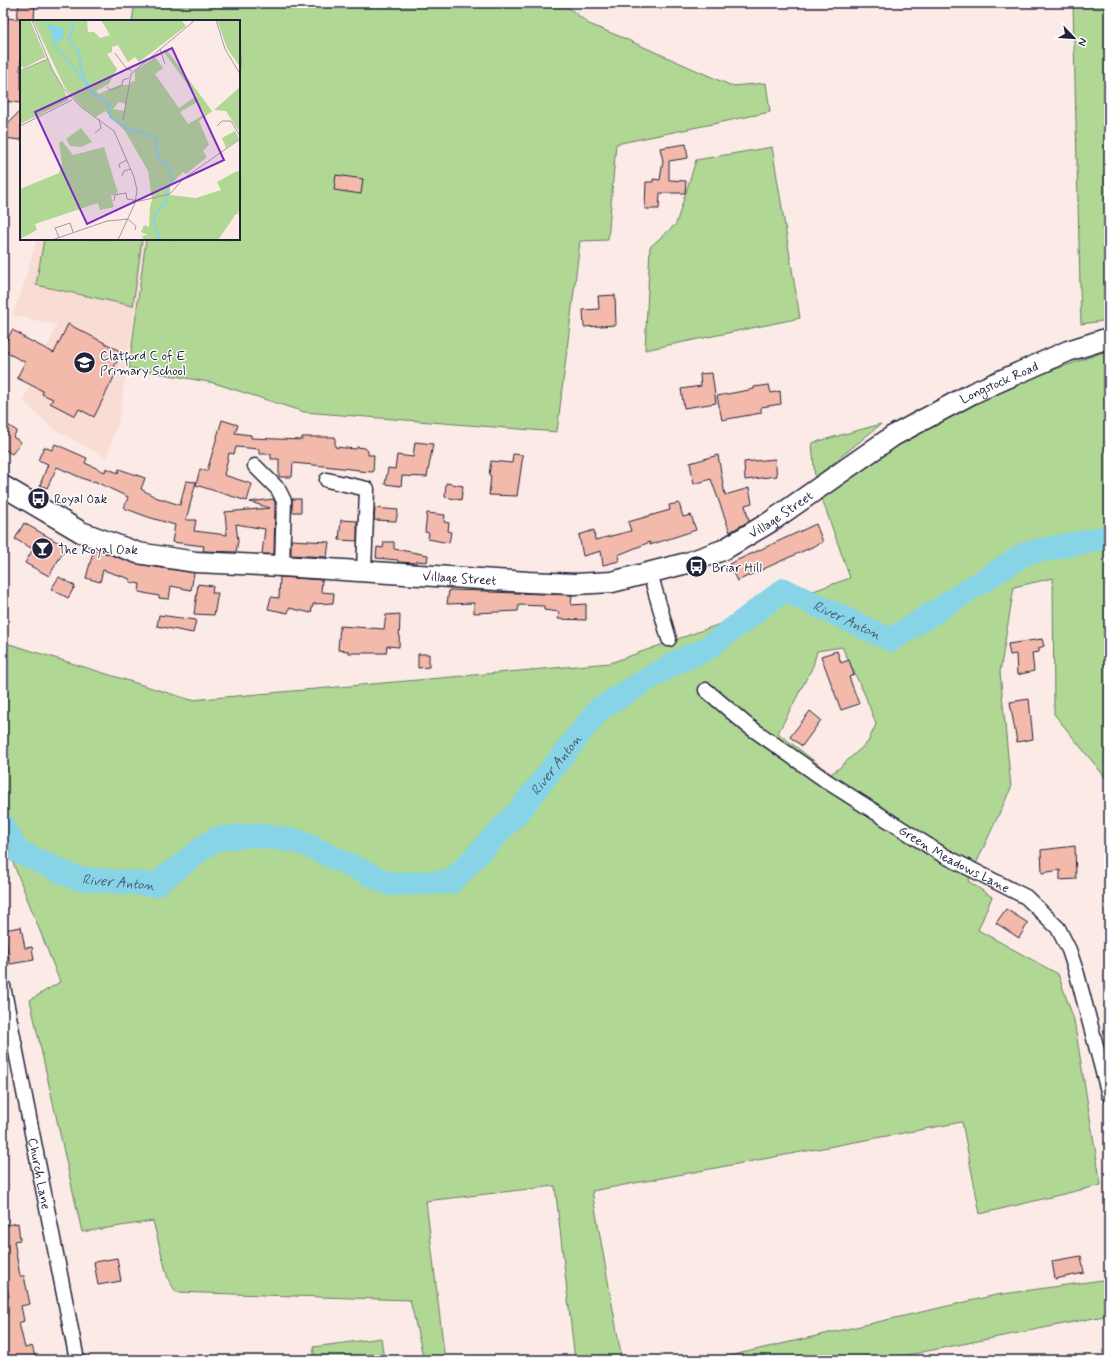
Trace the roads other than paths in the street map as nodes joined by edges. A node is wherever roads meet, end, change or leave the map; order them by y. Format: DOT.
graph roads {
  1 [pos="1109,338"];
  2 [pos="893,436"];
  3 [pos="255,466"];
  4 [pos="328,480"];
  5 [pos="5,490"];
  6 [pos="282,566"];
  7 [pos="364,571"];
  8 [pos="650,573"];
  9 [pos="669,640"];
  10 [pos="706,690"];
  11 [pos="3,986"];
  12 [pos="1109,1095"];
  13 [pos="77,1360"];
  1 -- 2 [label="street, Longstock Road"];
  2 -- 8 [label="street, Village Street"];
  3 -- 6 [label="street"];
  4 -- 7 [label="street"];
  5 -- 6 [label="street, Village Street"];
  6 -- 7 [label="street, Village Street"];
  7 -- 8 [label="street, Village Street"];
  8 -- 9 [label="street"];
  10 -- 12 [label="street, Green Meadows Lane"];
  11 -- 13 [label="street, Church Lane"];
}
